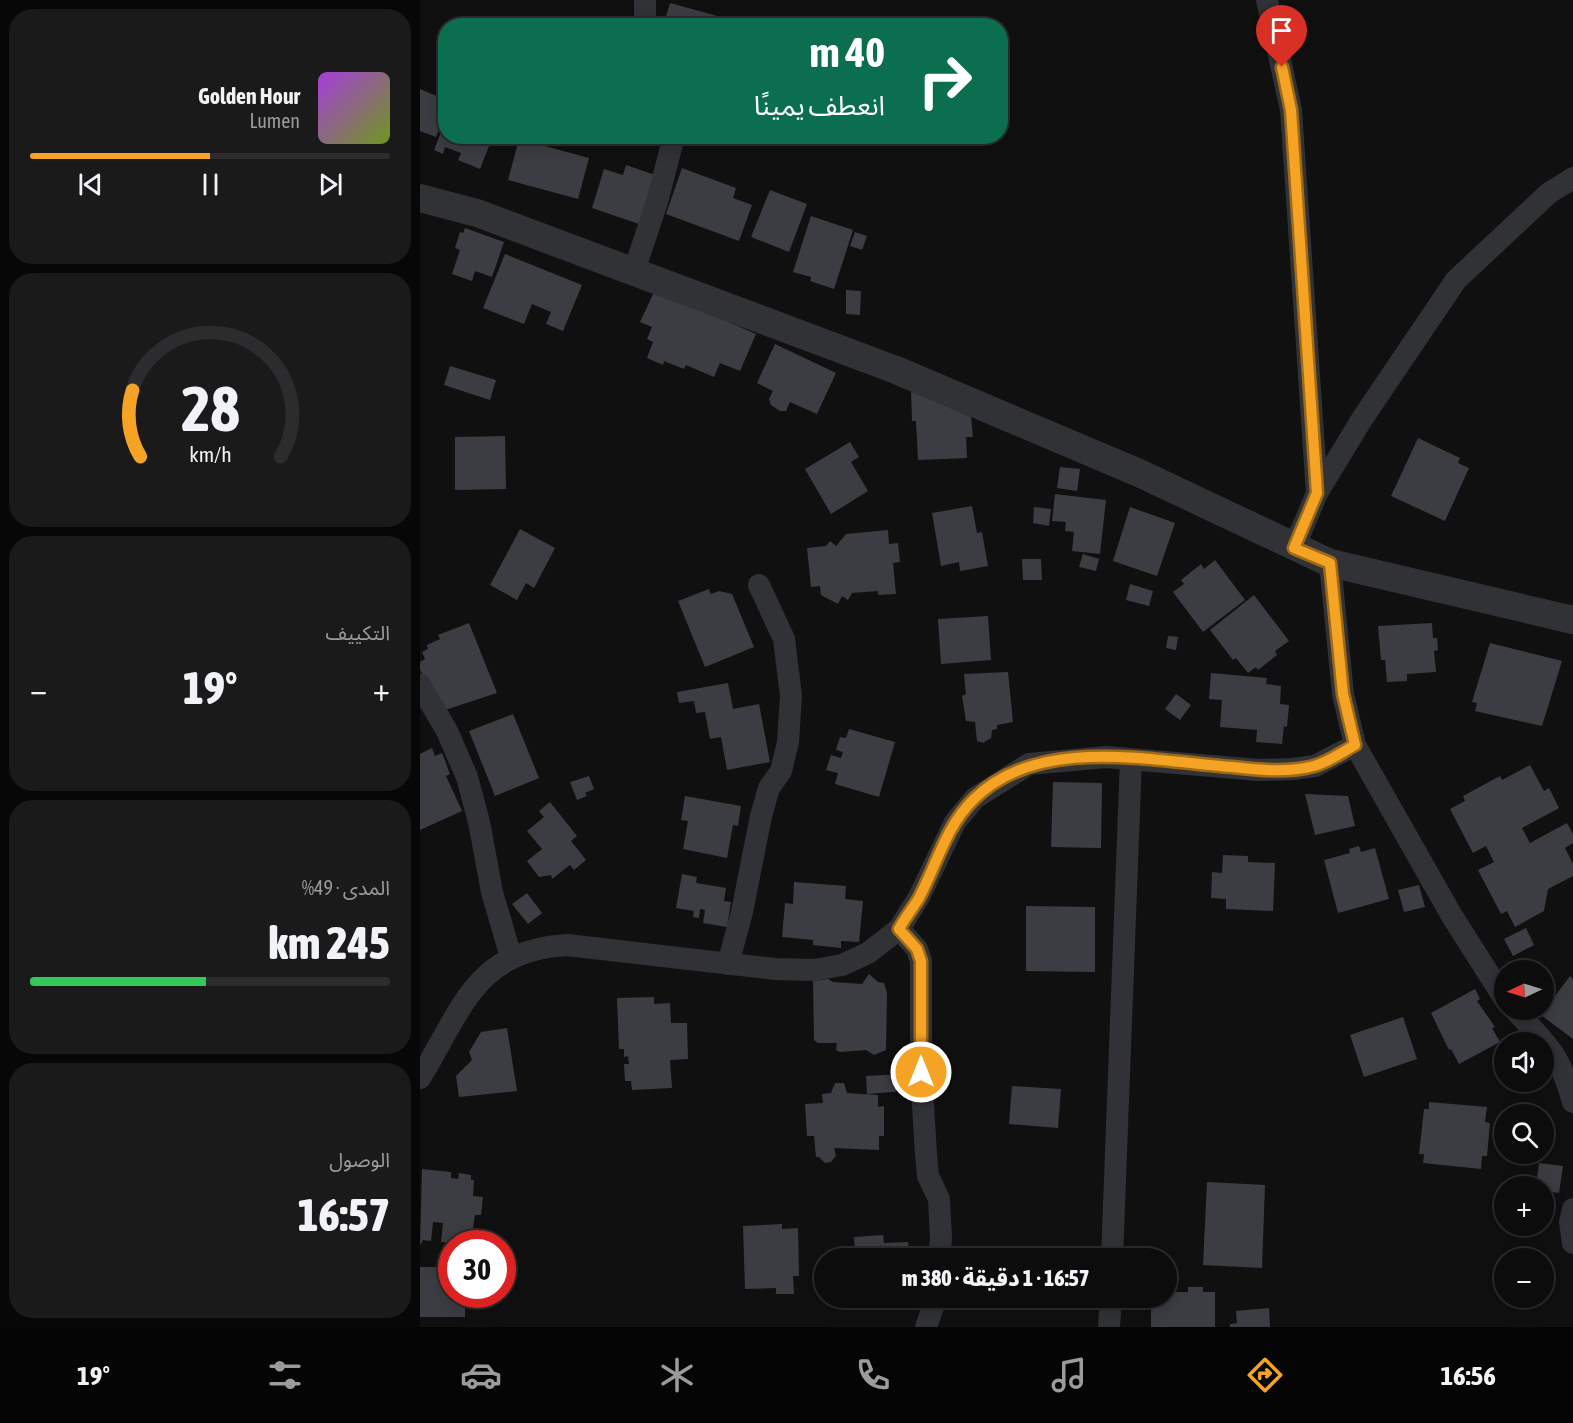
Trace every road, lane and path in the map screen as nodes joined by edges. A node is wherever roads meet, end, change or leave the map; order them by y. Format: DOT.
graph roads {
  1 [pos="645,0"];
  2 [pos="1267,0"];
  3 [pos="645,18"];
  4 [pos="672,144"];
  5 [pos="1573,178"];
  6 [pos="420,198"];
  7 [pos="634,271"];
  8 [pos="1317,493"];
  9 [pos="1294,548"];
  10 [pos="1330,563"];
  11 [pos="759,585"];
  12 [pos="1573,620"];
  13 [pos="420,685"];
  14 [pos="1355,745"];
  15 [pos="1131,759"];
  16 [pos="899,929"];
  17 [pos="511,957"];
  18 [pos="728,964"];
  19 [pos="1494,982"];
  20 [pos="1525,1020"];
  21 [pos="420,1078"];
  22 [pos="1573,1102"];
  23 [pos="1573,1209"];
  24 [pos="1573,1243"];
  25 [pos="940,1248"];
  26 [pos="1112,1248"];
  27 [pos="933,1308"];
  28 [pos="1110,1308"];
  29 [pos="926,1327"];
  30 [pos="1109,1327"];
  1 -- 3 [label="street"];
  2 -- 8 [label="street"];
  4 -- 7 [label="street"];
  5 -- 8 [label="street"];
  6 -- 7 [label="street"];
  7 -- 9 [label="street"];
  8 -- 9 [label="street"];
  9 -- 10 [label="street"];
  10 -- 12 [label="street"];
  10 -- 14 [label="street"];
  11 -- 18 [label="street"];
  13 -- 17 [label="street"];
  14 -- 15 [label="street"];
  14 -- 19 [label="street"];
  15 -- 16 [label="street"];
  15 -- 26 [label="street"];
  16 -- 18 [label="street"];
  16 -- 25 [label="street"];
  17 -- 18 [label="street"];
  17 -- 21 [label="street"];
  20 -- 22 [label="street"];
  23 -- 24 [label="street"];
  27 -- 29 [label="street"];
  28 -- 30 [label="street"];
}
